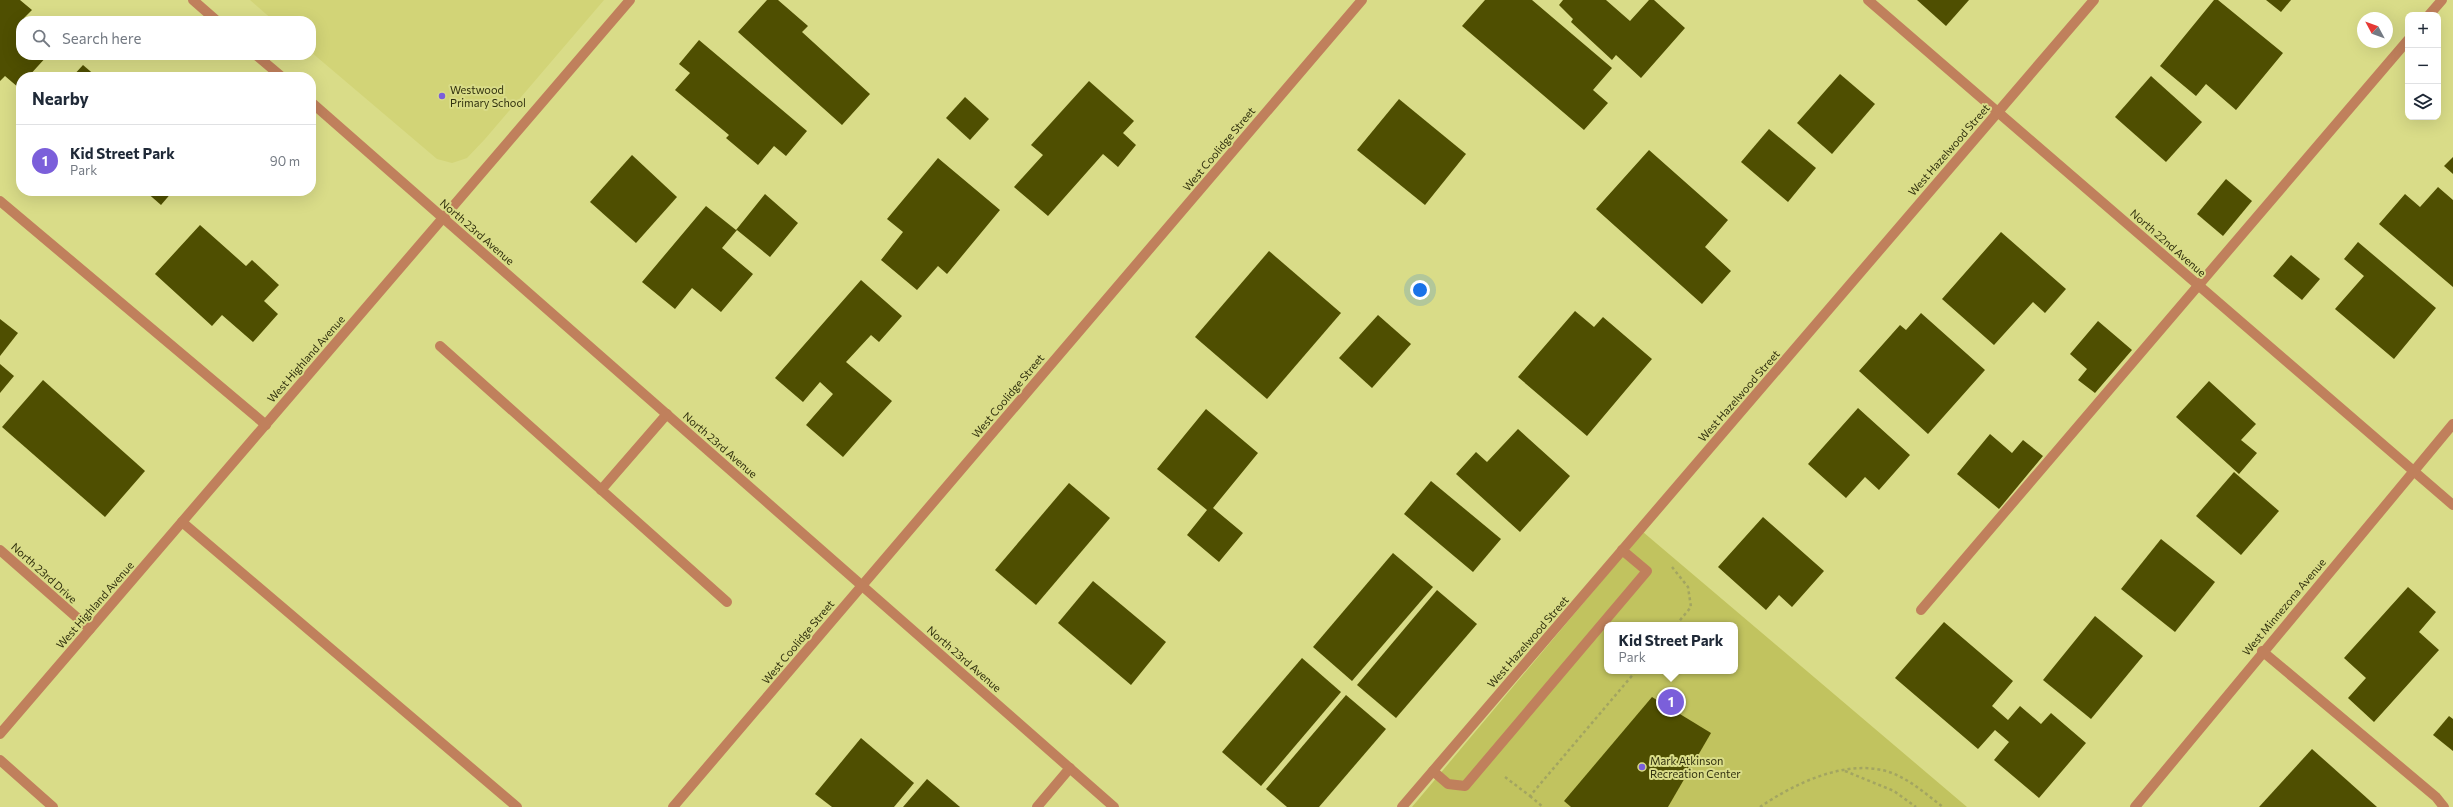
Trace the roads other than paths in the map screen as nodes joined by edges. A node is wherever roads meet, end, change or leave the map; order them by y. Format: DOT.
graph roads {
  1 [pos="193,0"];
  2 [pos="630,0"];
  3 [pos="1362,0"];
  4 [pos="1868,0"];
  5 [pos="2094,0"];
  6 [pos="2442,0"];
  7 [pos="2432,12"];
  8 [pos="211,16"];
  9 [pos="2405,44"];
  10 [pos="262,60"];
  11 [pos="276,72"];
  12 [pos="316,106"];
  13 [pos="1997,112"];
  14 [pos="0,201"];
  15 [pos="443,218"];
  16 [pos="2199,286"];
  17 [pos="440,346"];
  18 [pos="667,414"];
  19 [pos="2453,424"];
  20 [pos="266,425"];
  21 [pos="2413,470"];
  22 [pos="601,490"];
  23 [pos="2453,505"];
  24 [pos="182,522"];
  25 [pos="0,550"];
  26 [pos="1622,550"];
  27 [pos="862,586"];
  28 [pos="728,602"];
  29 [pos="1921,610"];
  30 [pos="1604,622"];
  31 [pos="1604,623"];
  32 [pos="90,629"];
  33 [pos="2262,652"];
  34 [pos="0,734"];
  35 [pos="0,760"];
  36 [pos="1070,768"];
  37 [pos="1433,771"];
  38 [pos="53,807"];
  39 [pos="517,807"];
  40 [pos="673,807"];
  41 [pos="1037,807"];
  42 [pos="1114,807"];
  43 [pos="1402,807"];
  44 [pos="2135,807"];
  45 [pos="2444,807"];
  1 -- 8 [label="street"];
  2 -- 15 [label="street, West Highland Avenue"];
  3 -- 27 [label="street, West Coolidge Street"];
  4 -- 13 [label="street, North 22nd Avenue"];
  5 -- 13 [label="street, West Hazelwood Street"];
  6 -- 7 [label="street"];
  9 -- 16 [label="street"];
  10 -- 11 [label="street"];
  12 -- 15 [label="street, North 23rd Avenue"];
  13 -- 16 [label="street, North 22nd Avenue"];
  13 -- 26 [label="street, West Hazelwood Street"];
  14 -- 20 [label="street"];
  15 -- 18 [label="street, North 23rd Avenue"];
  15 -- 20 [label="street, West Highland Avenue"];
  16 -- 21 [label="street, North 22nd Avenue"];
  16 -- 29 [label="street"];
  17 -- 22 [label="street"];
  18 -- 22 [label="street"];
  18 -- 27 [label="street, North 23rd Avenue"];
  19 -- 21 [label="street, West Minnezona Avenue"];
  20 -- 24 [label="street, West Highland Avenue"];
  21 -- 23 [label="street, North 22nd Avenue"];
  21 -- 33 [label="street, West Minnezona Avenue"];
  22 -- 28 [label="street"];
  24 -- 32 [label="street, West Highland Avenue"];
  24 -- 39 [label="street"];
  25 -- 32 [label="street, North 23rd Drive"];
  26 -- 30 [label="street"];
  26 -- 37 [label="street, West Hazelwood Street"];
  27 -- 36 [label="street, North 23rd Avenue"];
  27 -- 40 [label="street, West Coolidge Street"];
  31 -- 37 [label="street"];
  32 -- 34 [label="street, West Highland Avenue"];
  33 -- 44 [label="street, West Minnezona Avenue"];
  33 -- 45 [label="street"];
  35 -- 38 [label="street"];
  36 -- 41 [label="street"];
  36 -- 42 [label="street, North 23rd Avenue"];
  37 -- 43 [label="street, West Hazelwood Street"];
}
